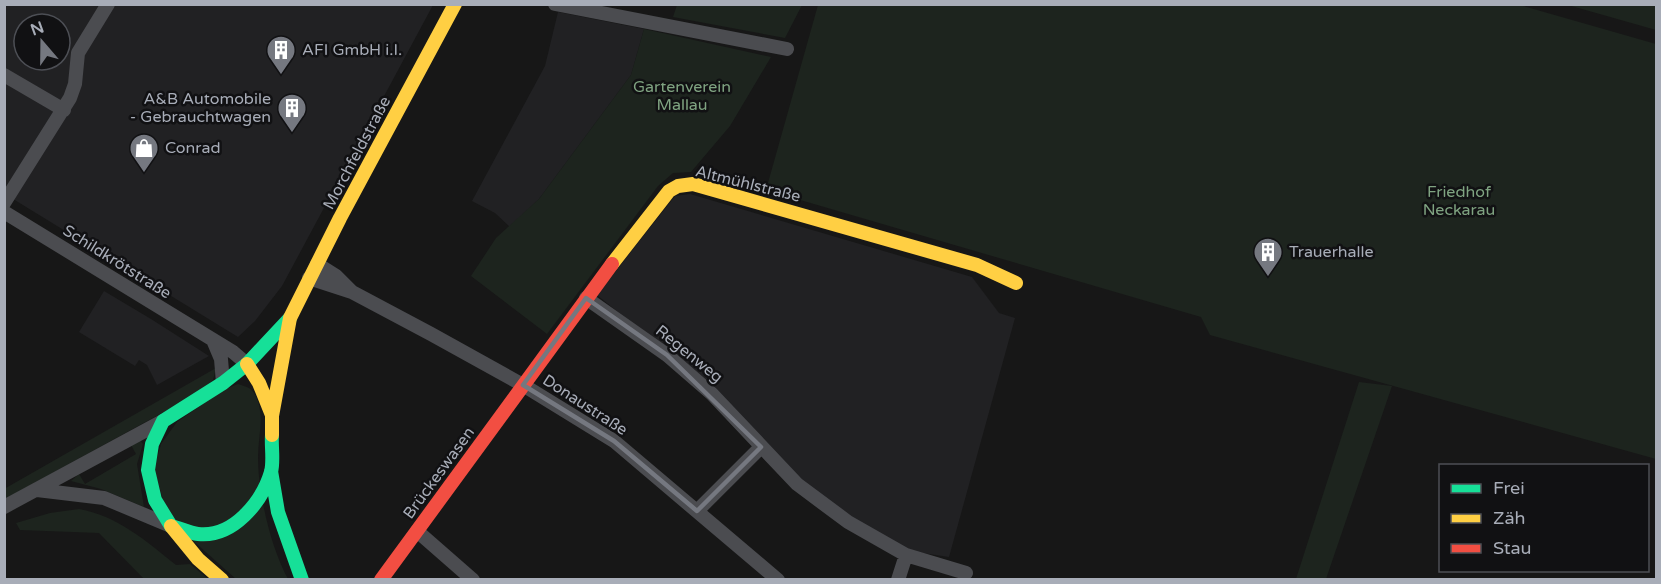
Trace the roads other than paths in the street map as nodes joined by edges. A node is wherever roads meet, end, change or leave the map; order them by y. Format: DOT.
graph roads {
  1 [pos="108,4"];
  2 [pos="455,4"];
  3 [pos="555,4"];
  4 [pos="787,49"];
  5 [pos="4,75"];
  6 [pos="64,110"];
  7 [pos="4,203"];
  8 [pos="4,212"];
  9 [pos="317,264"];
  10 [pos="309,278"];
  11 [pos="1016,283"];
  12 [pos="352,292"];
  13 [pos="586,298"];
  14 [pos="290,318"];
  15 [pos="213,340"];
  16 [pos="247,364"];
  17 [pos="223,383"];
  18 [pos="523,385"];
  19 [pos="272,416"];
  20 [pos="163,420"];
  21 [pos="761,447"];
  22 [pos="271,471"];
  23 [pos="59,477"];
  24 [pos="37,490"];
  25 [pos="64,493"];
  26 [pos="4,507"];
  27 [pos="697,511"];
  28 [pos="171,526"];
  29 [pos="417,531"];
  30 [pos="906,555"];
  31 [pos="966,573"];
  32 [pos="222,579"];
  33 [pos="302,579"];
  34 [pos="381,579"];
  35 [pos="473,579"];
  36 [pos="778,579"];
  37 [pos="898,579"];
  1 -- 6 [label="street"];
  2 -- 9 [label="main road, Morchfeldstraße"];
  3 -- 4 [label="street"];
  5 -- 6 [label="street"];
  6 -- 7 [label="street"];
  8 -- 15 [label="street, Schildkrötstraße"];
  9 -- 10 [label="main road, Morchfeldstraße"];
  9 -- 12 [label="street, Donaustraße"];
  10 -- 12 [label="street, Donaustraße"];
  10 -- 14 [label="main road, Morchfeldstraße"];
  11 -- 13 [label="main road, Altmühlstraße"];
  12 -- 18 [label="street, Donaustraße"];
  13 -- 18 [label="main road, Altmühlstraße"];
  13 -- 21 [label="street, Regenweg"];
  14 -- 16 [label="main road, Morchfeldstraße"];
  14 -- 19 [label="main road, Morchfeldstraße"];
  15 -- 16 [label="street, Schildkrötstraße"];
  15 -- 17 [label="street"];
  16 -- 17 [label="main road, Morchfeldstraße"];
  16 -- 19 [label="main road, Morchfeldstraße"];
  17 -- 20 [label="main road, Morchfeldstraße"];
  18 -- 27 [label="street, Donaustraße"];
  18 -- 29 [label="main road, Brückeswasen"];
  19 -- 22 [label="main road, Morchfeldstraße"];
  20 -- 23 [label="street, Morchfeldstraße"];
  20 -- 28 [label="main road"];
  21 -- 27 [label="street"];
  21 -- 30 [label="street, Regenweg"];
  22 -- 28 [label="main road, Morchfeldstraße"];
  22 -- 33 [label="main road"];
  23 -- 24 [label="street, Morchfeldstraße"];
  23 -- 25 [label="street"];
  24 -- 25 [label="street, Morchfeldstraße"];
  24 -- 26 [label="street, Morchfeldstraße"];
  25 -- 28 [label="street, Morchfeldstraße"];
  27 -- 36 [label="street, Donaustraße"];
  28 -- 32 [label="main road"];
  29 -- 34 [label="main road, Brückeswasen"];
  29 -- 35 [label="street"];
  30 -- 31 [label="street, Regenweg"];
  30 -- 37 [label="street"];
}
